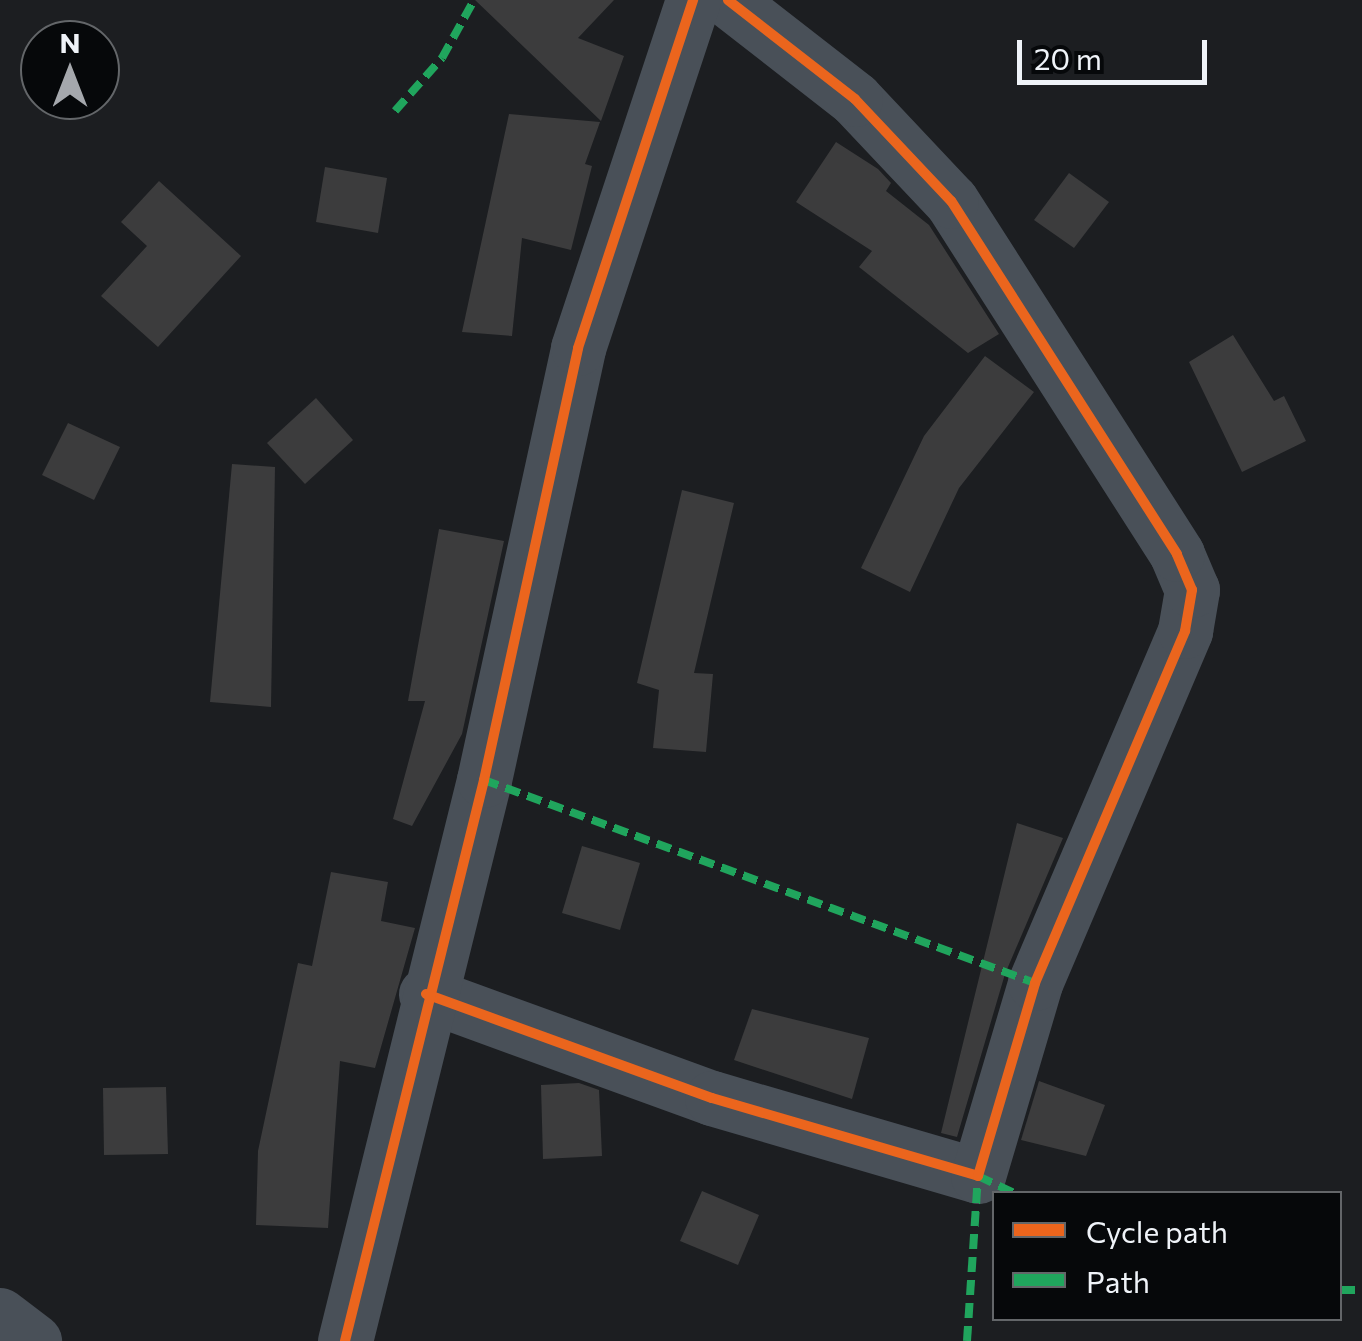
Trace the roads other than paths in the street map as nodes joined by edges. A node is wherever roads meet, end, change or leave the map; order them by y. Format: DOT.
graph roads {
  1 [pos="693,0"];
  2 [pos="728,0"];
  3 [pos="426,994"];
  4 [pos="0,1315"];
  5 [pos="34,1341"];
  6 [pos="344,1341"];
  1 -- 3 [label="street"];
  2 -- 3 [label="street"];
  3 -- 6 [label="street"];
  4 -- 5 [label="street"];
}
